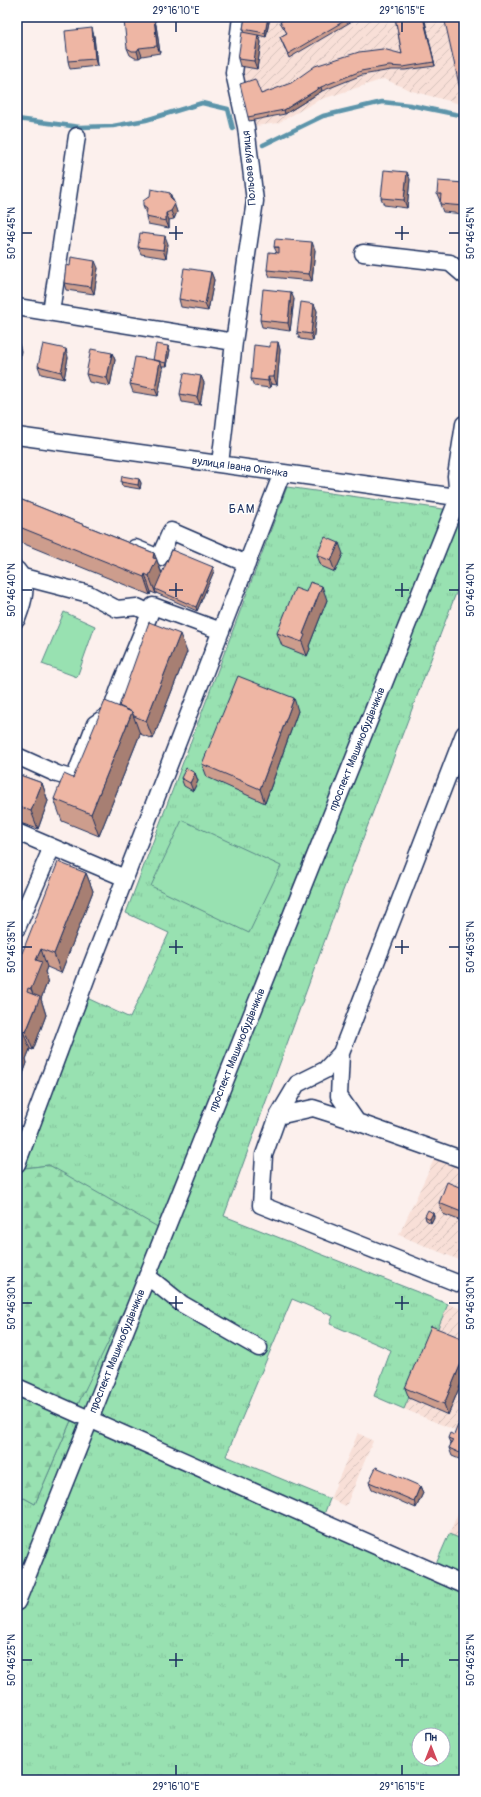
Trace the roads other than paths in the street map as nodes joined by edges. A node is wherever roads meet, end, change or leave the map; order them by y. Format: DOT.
graph roads {
  1 [pos="241,17"];
  2 [pos="77,136"];
  3 [pos="363,253"];
  4 [pos="464,275"];
  5 [pos="17,307"];
  6 [pos="51,312"];
  7 [pos="234,342"];
  8 [pos="464,424"];
  9 [pos="17,436"];
  10 [pos="220,464"];
  11 [pos="282,473"];
  12 [pos="461,498"];
  13 [pos="123,543"];
  14 [pos="247,564"];
  15 [pos="20,573"];
  16 [pos="150,613"];
  17 [pos="17,619"];
  18 [pos="220,631"];
  19 [pos="464,734"];
  20 [pos="17,756"];
  21 [pos="17,832"];
  22 [pos="52,847"];
  23 [pos="125,878"];
  24 [pos="17,928"];
  25 [pos="341,1053"];
  26 [pos="278,1116"];
  27 [pos="357,1122"];
  28 [pos="18,1160"];
  29 [pos="464,1160"];
  30 [pos="147,1276"];
  31 [pos="462,1282"];
  32 [pos="259,1348"];
  33 [pos="17,1387"];
  34 [pos="90,1419"];
  35 [pos="464,1585"];
  36 [pos="17,1602"];
  1 -- 7 [label="street, Польова вулиця"];
  2 -- 6 [label="street"];
  3 -- 4 [label="street"];
  5 -- 6 [label="street"];
  6 -- 7 [label="street"];
  7 -- 10 [label="street, Польова вулиця"];
  8 -- 12 [label="street"];
  9 -- 10 [label="street, вулиця Івана Огієнка"];
  10 -- 11 [label="street, вулиця Івана Огієнка"];
  11 -- 12 [label="street, вулиця Івана Огієнка"];
  11 -- 14 [label="street"];
  12 -- 30 [label="street, проспект Машинобудівників"];
  13 -- 14 [label="street"];
  14 -- 18 [label="street"];
  15 -- 16 [label="street"];
  15 -- 17 [label="street"];
  16 -- 18 [label="street"];
  16 -- 20 [label="street"];
  18 -- 23 [label="street"];
  19 -- 25 [label="street"];
  21 -- 22 [label="street"];
  22 -- 23 [label="street"];
  22 -- 24 [label="street"];
  23 -- 28 [label="street"];
  25 -- 26 [label="street"];
  25 -- 27 [label="street"];
  26 -- 27 [label="street"];
  26 -- 31 [label="street"];
  27 -- 29 [label="street"];
  30 -- 32 [label="street"];
  30 -- 34 [label="street, проспект Машинобудівників"];
  33 -- 34 [label="street"];
  34 -- 35 [label="street"];
  34 -- 36 [label="street, проспект Машинобудівників"];
}
